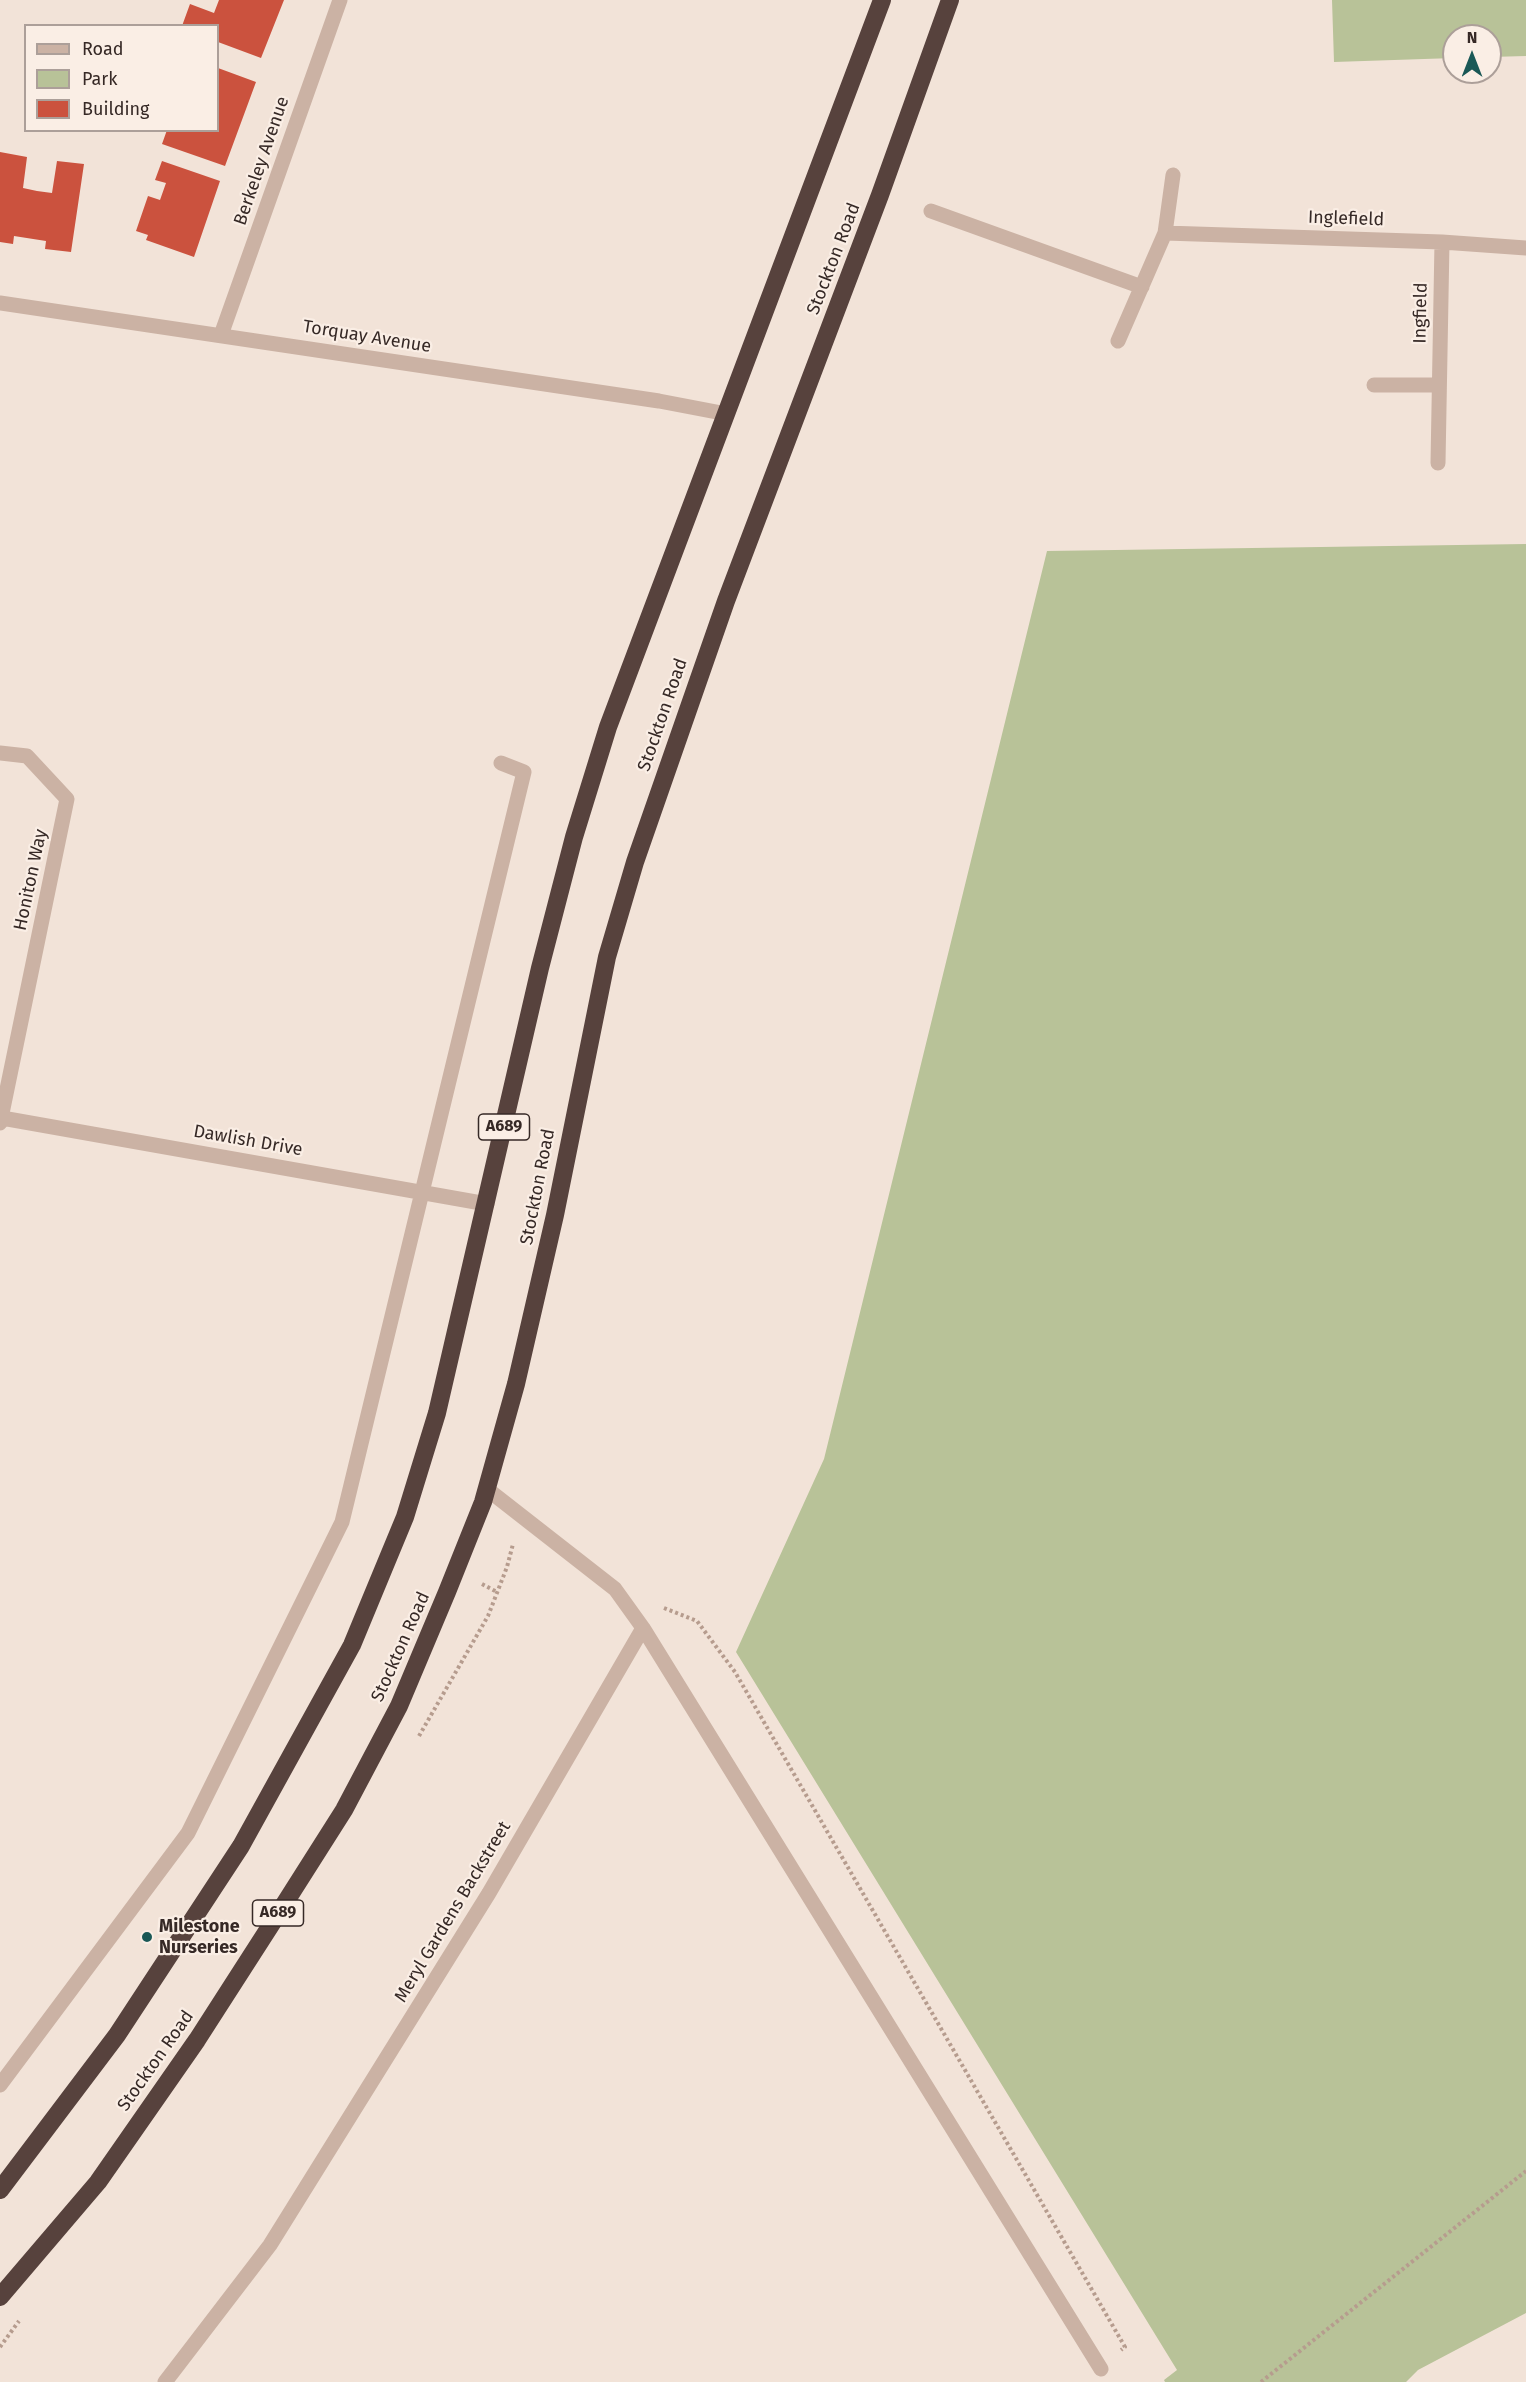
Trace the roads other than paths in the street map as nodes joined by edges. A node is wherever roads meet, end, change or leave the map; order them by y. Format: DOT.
graph roads {
  1 [pos="340,0"];
  2 [pos="882,0"];
  3 [pos="950,0"];
  4 [pos="1173,175"];
  5 [pos="931,211"];
  6 [pos="1165,233"];
  7 [pos="1442,242"];
  8 [pos="1526,248"];
  9 [pos="1142,286"];
  10 [pos="0,303"];
  11 [pos="221,335"];
  12 [pos="1118,340"];
  13 [pos="1374,385"];
  14 [pos="1439,385"];
  15 [pos="727,414"];
  16 [pos="1438,463"];
  17 [pos="0,753"];
  18 [pos="501,763"];
  19 [pos="1,1120"];
  20 [pos="422,1191"];
  21 [pos="487,1204"];
  22 [pos="487,1489"];
  23 [pos="643,1628"];
  24 [pos="0,2085"];
  25 [pos="0,2190"];
  26 [pos="0,2297"];
  27 [pos="1101,2369"];
  28 [pos="165,2382"];
  1 -- 11 [label="street, Berkeley Avenue"];
  2 -- 15 [label="highway, A689"];
  3 -- 22 [label="highway, Stockton Road / A689"];
  4 -- 6 [label="street"];
  5 -- 9 [label="street"];
  6 -- 7 [label="street, Inglefield"];
  6 -- 9 [label="street"];
  7 -- 8 [label="street, Inglefield"];
  7 -- 14 [label="street, Ingfield"];
  9 -- 12 [label="street"];
  10 -- 11 [label="street, Torquay Avenue"];
  11 -- 15 [label="street, Torquay Avenue"];
  13 -- 14 [label="street"];
  14 -- 16 [label="street, Ingfield"];
  15 -- 21 [label="highway, A689"];
  17 -- 19 [label="street, Honiton Way"];
  18 -- 20 [label="street"];
  19 -- 20 [label="street, Dawlish Drive"];
  20 -- 21 [label="street, Dawlish Drive"];
  20 -- 24 [label="street"];
  21 -- 25 [label="highway, A689"];
  22 -- 23 [label="street"];
  22 -- 26 [label="highway, Stockton Road / A689"];
  23 -- 27 [label="street"];
  23 -- 28 [label="street, Meryl Gardens Backstreet"];
}
